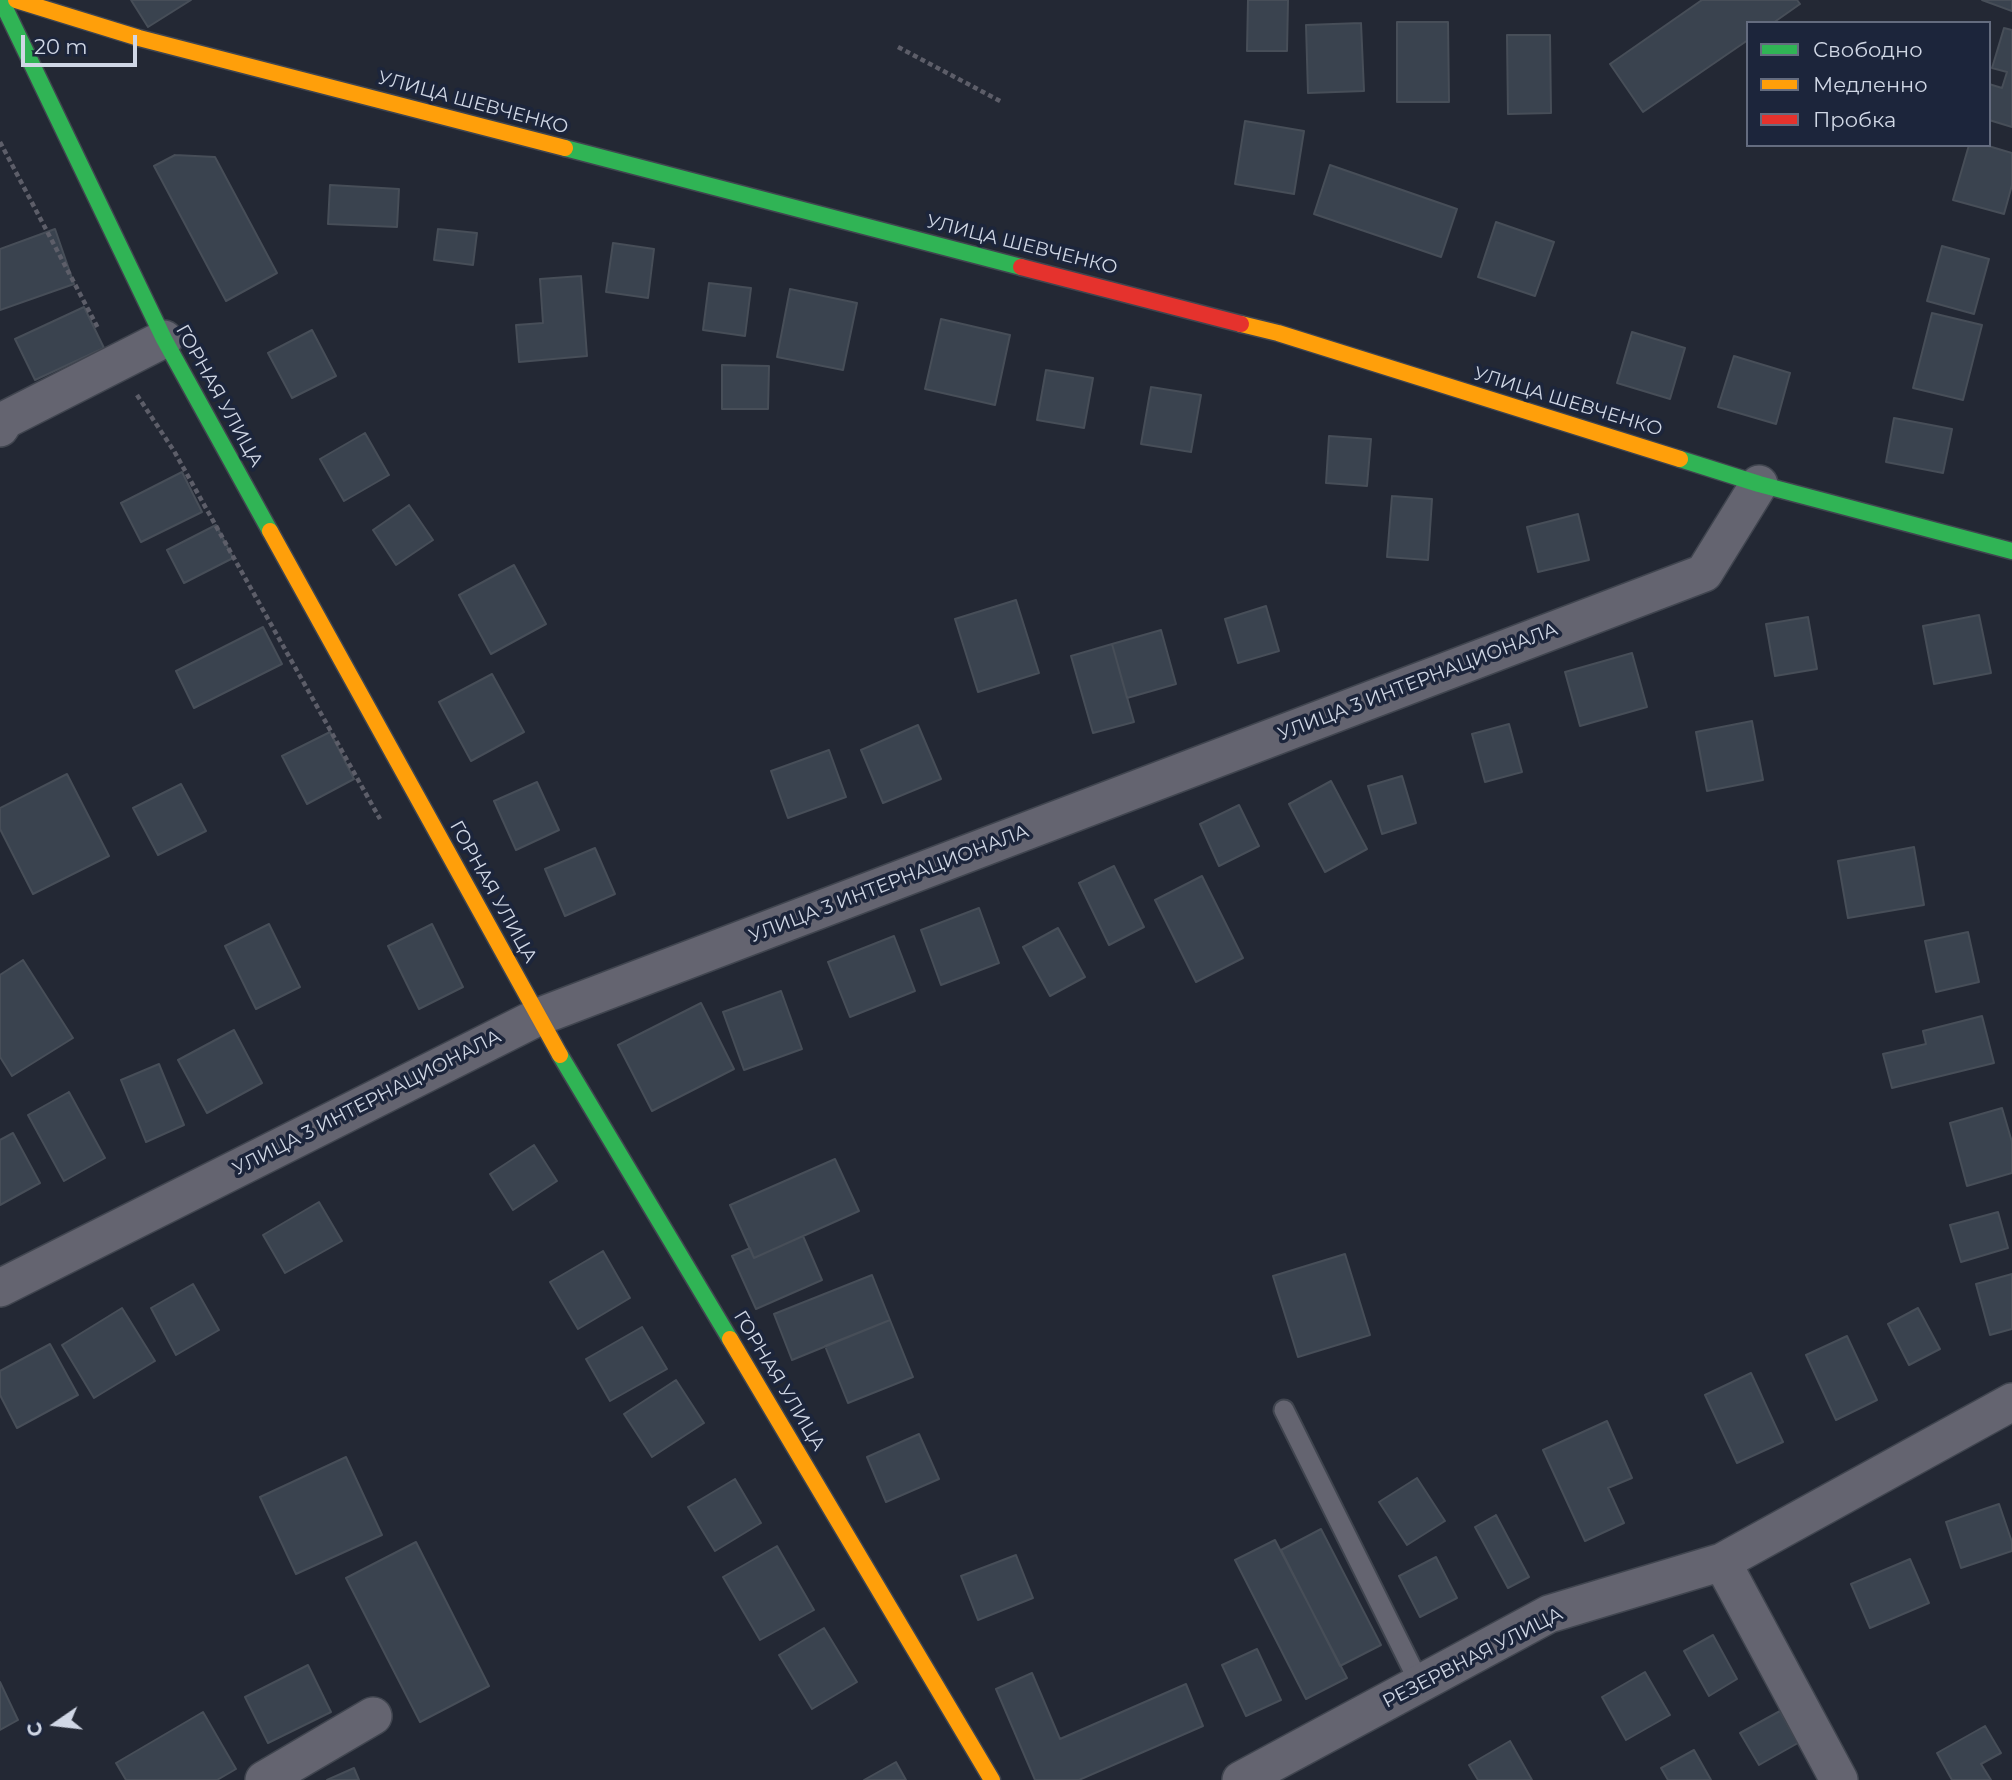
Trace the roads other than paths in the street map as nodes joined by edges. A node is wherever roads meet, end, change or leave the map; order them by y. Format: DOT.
graph roads {
  1 [pos="1,0"];
  2 [pos="16,0"];
  3 [pos="164,340"];
  4 [pos="0,428"];
  5 [pos="1759,484"];
  6 [pos="2012,551"];
  7 [pos="538,1017"];
  8 [pos="0,1288"];
  9 [pos="2012,1402"];
  10 [pos="1284,1410"];
  11 [pos="1722,1562"];
  12 [pos="1420,1684"];
  13 [pos="373,1716"];
  14 [pos="264,1780"];
  15 [pos="992,1780"];
  16 [pos="1241,1780"];
  17 [pos="1839,1780"];
  1 -- 3 [label="main road, ГОРНАЯ УЛИЦА"];
  2 -- 5 [label="main road, УЛИЦА ШЕВЧЕНКО"];
  3 -- 4 [label="street"];
  3 -- 7 [label="main road, ГОРНАЯ УЛИЦА"];
  5 -- 6 [label="main road, УЛИЦА ШЕВЧЕНКО"];
  5 -- 7 [label="street, УЛИЦА 3 ИНТЕРНАЦИОНАЛА"];
  7 -- 8 [label="street, УЛИЦА 3 ИНТЕРНАЦИОНАЛА"];
  7 -- 15 [label="main road, ГОРНАЯ УЛИЦА"];
  9 -- 11 [label="street, РЕЗЕРВНАЯ УЛИЦА"];
  10 -- 12 [label="lane"];
  11 -- 12 [label="street, РЕЗЕРВНАЯ УЛИЦА"];
  11 -- 17 [label="street"];
  12 -- 16 [label="street, РЕЗЕРВНАЯ УЛИЦА"];
  13 -- 14 [label="street"];
}
